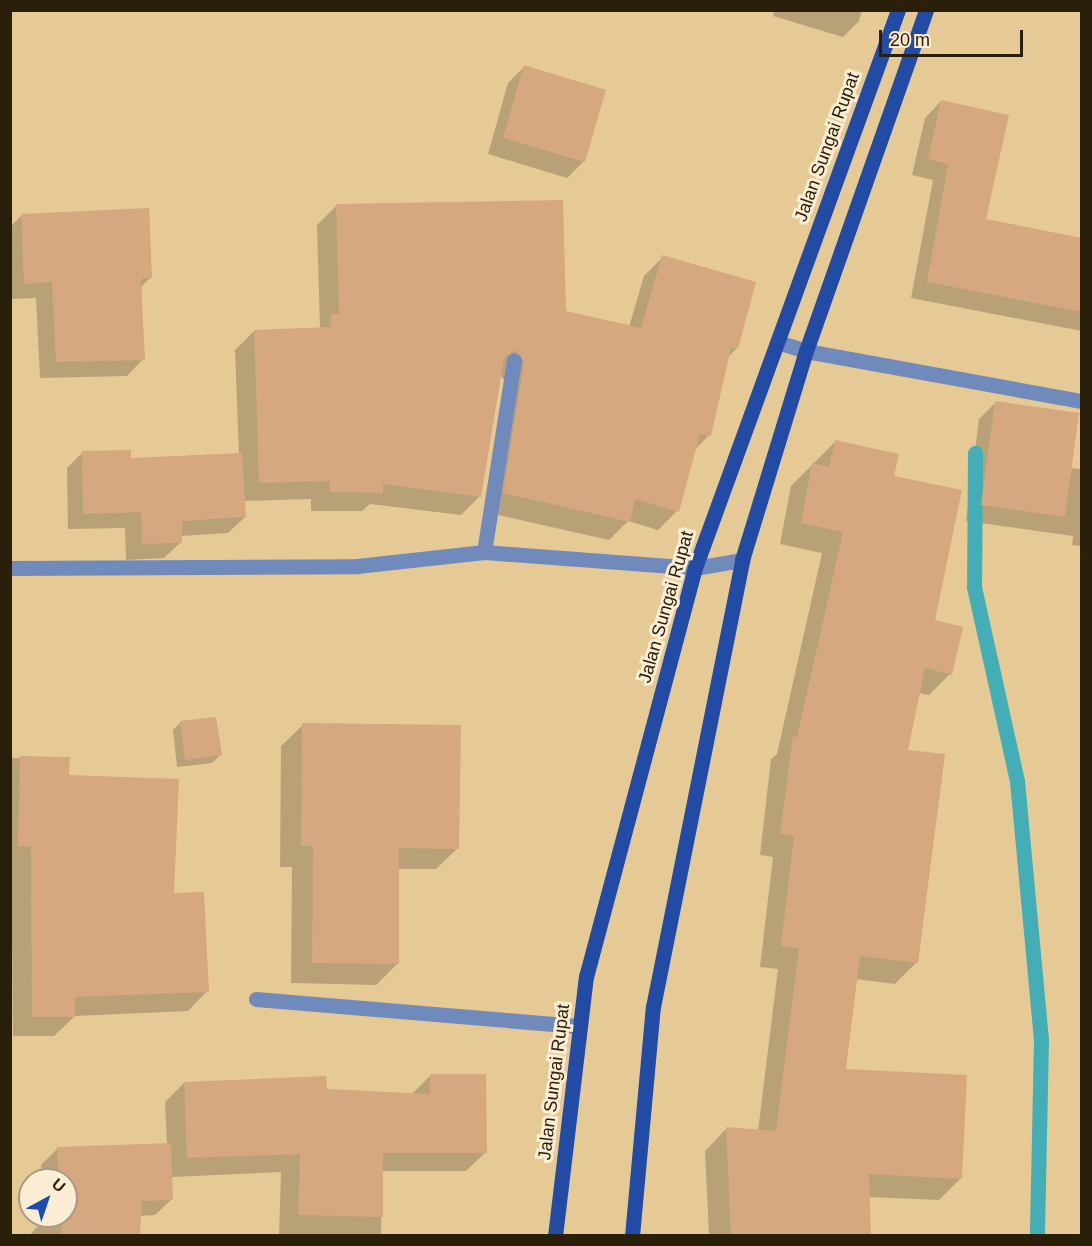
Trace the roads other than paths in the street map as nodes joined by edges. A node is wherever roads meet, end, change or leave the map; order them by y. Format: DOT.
graph roads {
  1 [pos="898,10"];
  2 [pos="926,10"];
  3 [pos="777,342"];
  4 [pos="806,351"];
  5 [pos="514,360"];
  6 [pos="1082,401"];
  7 [pos="484,552"];
  8 [pos="742,560"];
  9 [pos="10,568"];
  10 [pos="695,568"];
  11 [pos="256,999"];
  12 [pos="580,1026"];
  13 [pos="555,1236"];
  14 [pos="632,1236"];
  1 -- 3 [label="main road, Jalan Sungai Rupat"];
  2 -- 4 [label="main road"];
  3 -- 4 [label="street"];
  3 -- 10 [label="main road, Jalan Sungai Rupat"];
  4 -- 6 [label="street"];
  4 -- 8 [label="main road"];
  5 -- 7 [label="street"];
  7 -- 9 [label="street"];
  7 -- 10 [label="street"];
  8 -- 10 [label="street"];
  8 -- 14 [label="main road"];
  10 -- 12 [label="main road, Jalan Sungai Rupat"];
  11 -- 12 [label="street"];
  12 -- 13 [label="main road, Jalan Sungai Rupat"];
}
